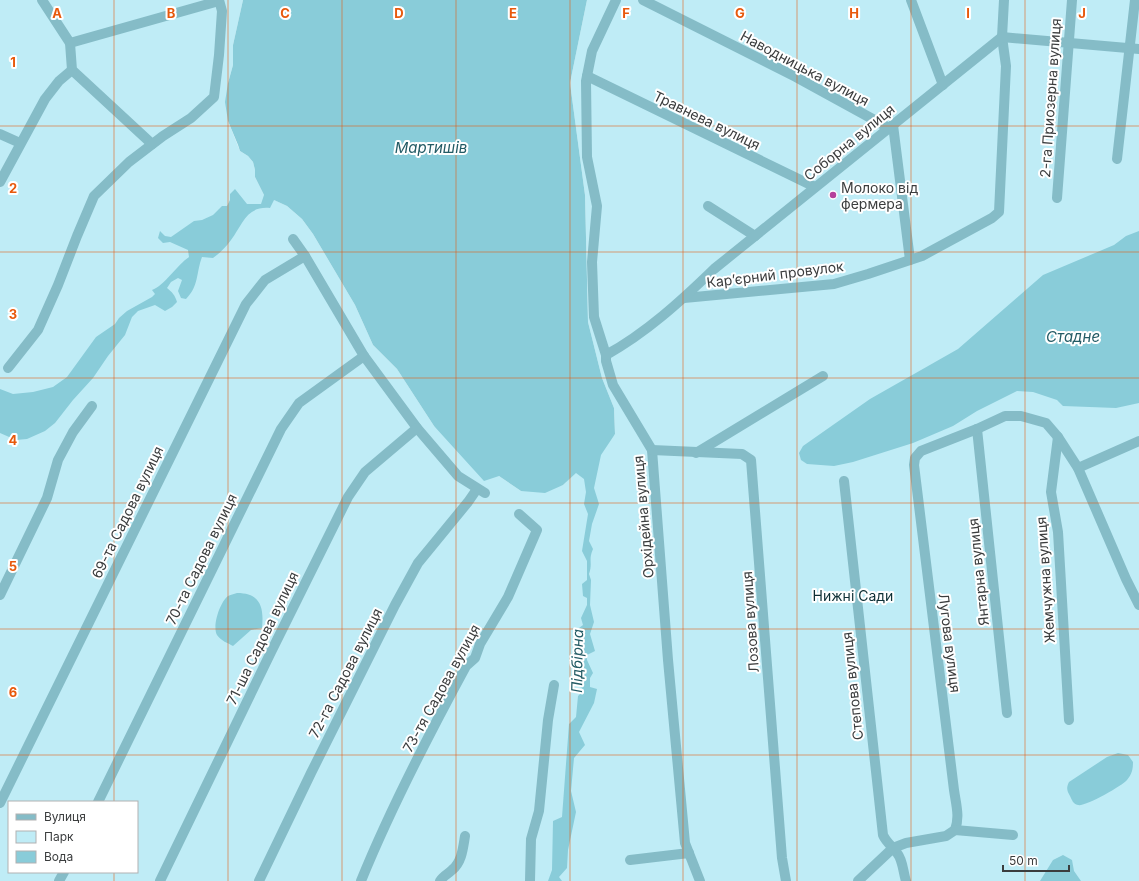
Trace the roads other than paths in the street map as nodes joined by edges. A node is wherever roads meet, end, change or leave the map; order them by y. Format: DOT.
graph roads {
  1 [pos="42,0"];
  2 [pos="616,0"];
  3 [pos="643,0"];
  4 [pos="911,0"];
  5 [pos="1004,0"];
  6 [pos="1072,0"];
  7 [pos="1135,0"];
  8 [pos="219,1"];
  9 [pos="1002,37"];
  10 [pos="1068,42"];
  11 [pos="70,43"];
  12 [pos="1134,48"];
  13 [pos="72,70"];
  14 [pos="587,76"];
  15 [pos="943,85"];
  16 [pos="891,127"];
  17 [pos="0,134"];
  18 [pos="20,143"];
  19 [pos="152,144"];
  20 [pos="1117,160"];
  21 [pos="0,182"];
  22 [pos="815,187"];
  23 [pos="1057,198"];
  24 [pos="708,206"];
  25 [pos="755,236"];
  26 [pos="293,239"];
  27 [pos="305,256"];
  28 [pos="910,260"];
  29 [pos="684,298"];
  30 [pos="606,355"];
  31 [pos="364,356"];
  32 [pos="8,368"];
  33 [pos="823,376"];
  34 [pos="92,406"];
  35 [pos="417,428"];
  36 [pos="977,429"];
  37 [pos="1058,437"];
  38 [pos="1139,441"];
  39 [pos="652,450"];
  40 [pos="696,453"];
  41 [pos="1078,468"];
  42 [pos="844,481"];
  43 [pos="519,514"];
  44 [pos="0,595"];
  45 [pos="1137,598"];
  46 [pos="554,685"];
  47 [pos="1007,713"];
  48 [pos="1068,720"];
  49 [pos="98,801"];
  50 [pos="0,803"];
  51 [pos="955,830"];
  52 [pos="1013,835"];
  53 [pos="465,836"];
  54 [pos="893,848"];
  55 [pos="689,852"];
  56 [pos="630,860"];
  57 [pos="160,881"];
  58 [pos="259,881"];
  59 [pos="361,881"];
  60 [pos="440,881"];
  61 [pos="530,881"];
  62 [pos="700,881"];
  63 [pos="786,881"];
  64 [pos="858,881"];
  65 [pos="906,881"];
  1 -- 11 [label="street"];
  2 -- 14 [label="street, Орхідейна вулиця"];
  3 -- 16 [label="street, Наводницька вулиця"];
  4 -- 15 [label="street"];
  5 -- 9 [label="street"];
  6 -- 10 [label="street, 2-га Приозерна вулиця"];
  7 -- 12 [label="street"];
  8 -- 11 [label="street"];
  8 -- 19 [label="street"];
  9 -- 10 [label="street"];
  9 -- 15 [label="street, Соборна вулиця"];
  9 -- 28 [label="street, Карʼєрний провулок"];
  10 -- 12 [label="street"];
  10 -- 23 [label="street, 2-га Приозерна вулиця"];
  11 -- 13 [label="street"];
  12 -- 20 [label="street"];
  13 -- 18 [label="street"];
  13 -- 19 [label="street"];
  14 -- 22 [label="street, Травнева вулиця"];
  14 -- 30 [label="street, Орхідейна вулиця"];
  15 -- 16 [label="street, Соборна вулиця"];
  16 -- 22 [label="street, Соборна вулиця"];
  16 -- 28 [label="street"];
  17 -- 18 [label="street"];
  18 -- 21 [label="street"];
  19 -- 32 [label="street"];
  22 -- 25 [label="street, Соборна вулиця"];
  24 -- 25 [label="street"];
  25 -- 29 [label="street, Соборна вулиця"];
  26 -- 27 [label="street"];
  27 -- 31 [label="street"];
  27 -- 50 [label="street, 69-та Садова вулиця"];
  28 -- 29 [label="street, Карʼєрний провулок"];
  29 -- 30 [label="street, Соборна вулиця"];
  30 -- 39 [label="street, Орхідейна вулиця"];
  31 -- 35 [label="street"];
  31 -- 49 [label="street, 70-та Садова вулиця"];
  33 -- 40 [label="street"];
  34 -- 44 [label="street"];
  35 -- 57 [label="street, 71-ша Садова вулиця"];
  35 -- 58 [label="street, 72-га Садова вулиця"];
  36 -- 37 [label="street"];
  36 -- 47 [label="street, Янтарна вулиця"];
  36 -- 51 [label="street, Лугова вулиця"];
  37 -- 41 [label="street"];
  37 -- 48 [label="street, Жемчужна вулиця"];
  38 -- 41 [label="street"];
  39 -- 40 [label="street, Лозова вулиця"];
  39 -- 55 [label="street, Орхідейна вулиця"];
  40 -- 63 [label="street, Лозова вулиця"];
  41 -- 45 [label="street"];
  42 -- 54 [label="street, Степова вулиця"];
  43 -- 59 [label="street, 73-тя Садова вулиця"];
  46 -- 61 [label="street"];
  51 -- 52 [label="street"];
  51 -- 54 [label="street"];
  53 -- 60 [label="street"];
  54 -- 64 [label="street"];
  54 -- 65 [label="street, Степова вулиця"];
  55 -- 56 [label="street"];
  55 -- 62 [label="street, Орхідейна вулиця"];
}
